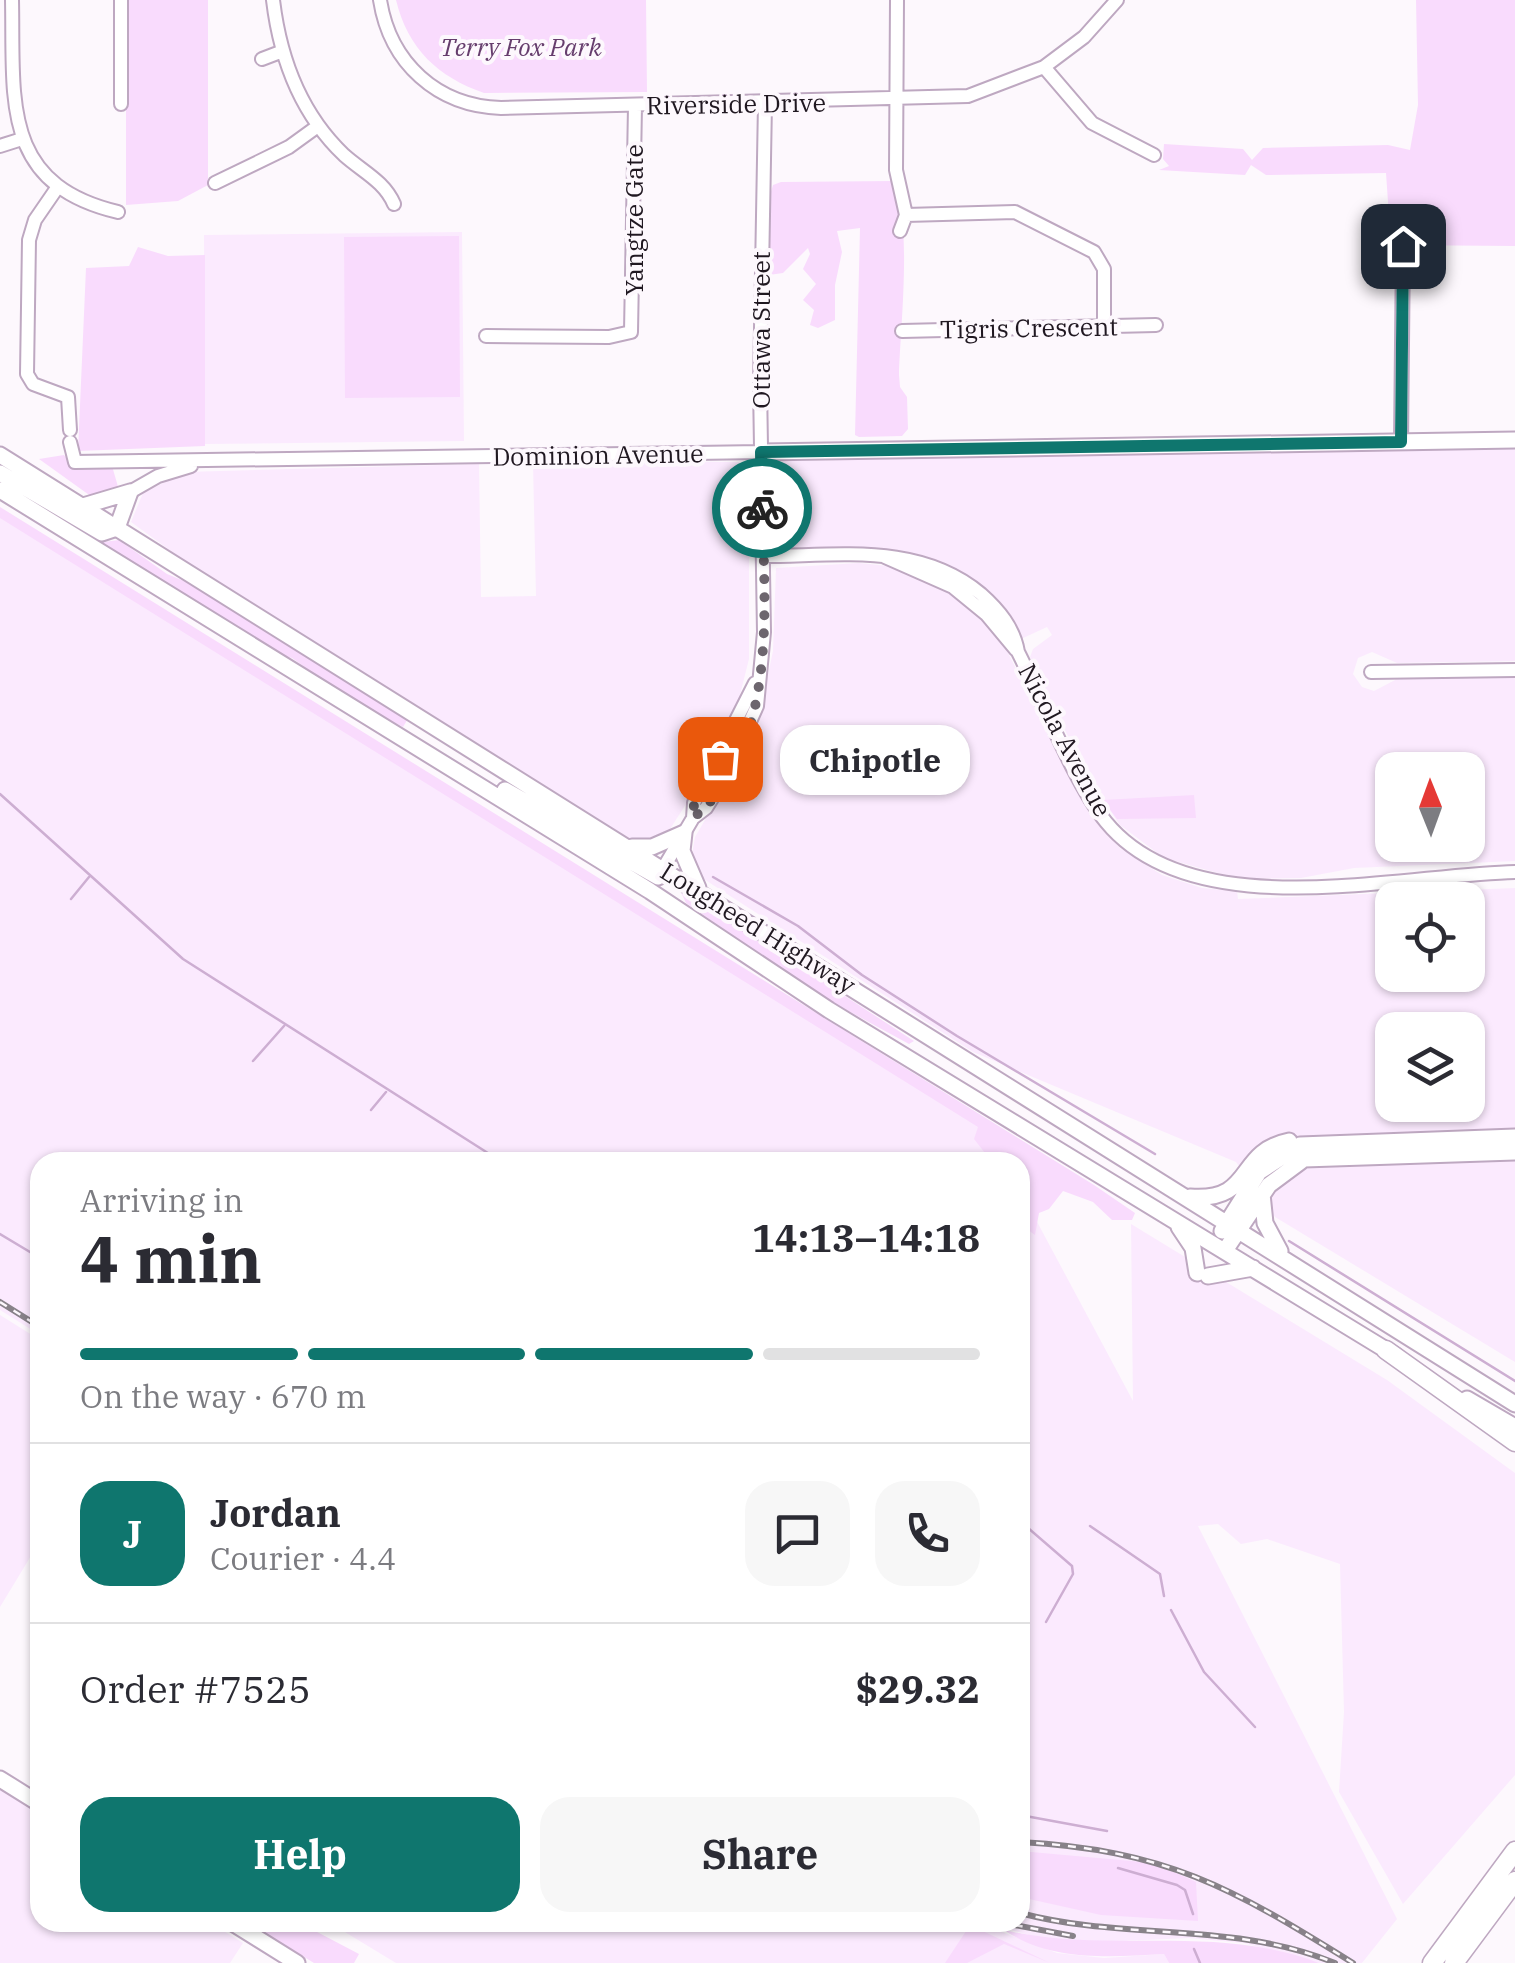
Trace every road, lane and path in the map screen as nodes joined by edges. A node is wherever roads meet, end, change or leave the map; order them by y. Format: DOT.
graph roads {
  1 [pos="12,0"];
  2 [pos="122,0"];
  3 [pos="272,0"];
  4 [pos="380,0"];
  5 [pos="897,0"];
  6 [pos="1116,0"];
  7 [pos="283,51"];
  8 [pos="262,59"];
  9 [pos="7,61"];
  10 [pos="1044,67"];
  11 [pos="896,101"];
  12 [pos="765,103"];
  13 [pos="121,104"];
  14 [pos="635,106"];
  15 [pos="318,126"];
  16 [pos="22,140"];
  17 [pos="0,146"];
  18 [pos="1154,155"];
  19 [pos="215,182"];
  20 [pos="57,188"];
  21 [pos="394,204"];
  22 [pos="118,212"];
  23 [pos="906,215"];
  24 [pos="900,230"];
  25 [pos="1403,246"];
  26 [pos="1156,325"];
  27 [pos="1104,326"];
  28 [pos="902,331"];
  29 [pos="486,336"];
  30 [pos="1515,440"];
  31 [pos="1401,442"];
  32 [pos="761,452"];
  33 [pos="0,455"];
  34 [pos="220,461"];
  35 [pos="120,462"];
  36 [pos="0,473"];
  37 [pos="0,490"];
  38 [pos="130,492"];
  39 [pos="83,506"];
  40 [pos="117,528"];
  41 [pos="763,556"];
  42 [pos="884,557"];
  43 [pos="973,596"];
  44 [pos="1018,652"];
  45 [pos="1515,670"];
  46 [pos="1372,672"];
  47 [pos="689,826"];
  48 [pos="630,847"];
  49 [pos="1515,872"];
  50 [pos="657,879"];
  51 [pos="700,891"];
  52 [pos="1515,1137"];
  53 [pos="1318,1142"];
  54 [pos="1515,1152"];
  55 [pos="1262,1194"];
  56 [pos="1186,1197"];
  57 [pos="1166,1213"];
  58 [pos="1233,1226"];
  59 [pos="1220,1246"];
  60 [pos="1294,1264"];
  61 [pos="1255,1268"];
  62 [pos="1386,1350"];
  63 [pos="1515,1404"];
  64 [pos="1515,1427"];
  65 [pos="1515,1442"];
  66 [pos="0,1779"];
  67 [pos="30,1798"];
  68 [pos="1515,1852"];
  69 [pos="1515,1882"];
  70 [pos="247,1932"];
  71 [pos="296,1963"];
  72 [pos="1432,1963"];
  73 [pos="1454,1963"];
  1 -- 9 [label="street"];
  2 -- 13 [label="street"];
  3 -- 7 [label="street"];
  4 -- 14 [label="street, Riverside Drive"];
  5 -- 11 [label="street"];
  6 -- 10 [label="street, Riverside Drive"];
  7 -- 8 [label="street"];
  7 -- 15 [label="street"];
  9 -- 16 [label="street"];
  10 -- 11 [label="street, Riverside Drive"];
  10 -- 18 [label="street"];
  11 -- 12 [label="street, Riverside Drive"];
  11 -- 23 [label="street"];
  12 -- 14 [label="street, Riverside Drive"];
  12 -- 32 [label="street, Ottawa Street"];
  14 -- 29 [label="street, Yangtze Gate"];
  15 -- 19 [label="street"];
  15 -- 21 [label="street"];
  16 -- 17 [label="street"];
  16 -- 20 [label="street"];
  20 -- 22 [label="street"];
  20 -- 35 [label="street, Dominion Avenue"];
  23 -- 24 [label="street"];
  23 -- 27 [label="street"];
  25 -- 31 [label="street"];
  26 -- 27 [label="street, Tigris Crescent"];
  27 -- 28 [label="street, Tigris Crescent"];
  30 -- 31 [label="main road, Dominion Avenue"];
  31 -- 32 [label="main road, Dominion Avenue"];
  32 -- 34 [label="street, Dominion Avenue"];
  32 -- 41 [label="street, Ottawa Street"];
  33 -- 39 [label="main road, Lougheed Highway"];
  34 -- 35 [label="street, Dominion Avenue"];
  34 -- 38 [label="street, Dominion Avenue"];
  35 -- 38 [label="street"];
  36 -- 40 [label="main road"];
  37 -- 50 [label="main road, Lougheed Highway"];
  38 -- 39 [label="main road"];
  38 -- 40 [label="main road"];
  39 -- 40 [label="main road, Lougheed Highway"];
  40 -- 48 [label="main road, Lougheed Highway"];
  41 -- 42 [label="street, Nicola Avenue"];
  41 -- 47 [label="street, Ottawa Street"];
  42 -- 43 [label="street, Nicola Avenue"];
  42 -- 43 [label="street, Nicola Avenue"];
  43 -- 44 [label="street, Nicola Avenue"];
  43 -- 44 [label="street, Nicola Avenue"];
  44 -- 49 [label="street, Nicola Avenue"];
  45 -- 46 [label="street"];
  47 -- 48 [label="main road"];
  47 -- 50 [label="street, Ottawa Street"];
  47 -- 51 [label="main road"];
  48 -- 50 [label="main road, Lougheed Highway"];
  50 -- 51 [label="main road, Lougheed Highway"];
  50 -- 57 [label="main road, Lougheed Highway"];
  51 -- 56 [label="main road, Lougheed Highway"];
  52 -- 53 [label="main road"];
  53 -- 56 [label="main road"];
  53 -- 58 [label="main road"];
  54 -- 55 [label="main road"];
  55 -- 58 [label="main road"];
  55 -- 60 [label="main road"];
  56 -- 58 [label="main road, Lougheed Highway"];
  57 -- 59 [label="main road, Lougheed Highway"];
  57 -- 61 [label="main road"];
  58 -- 59 [label="main road"];
  58 -- 60 [label="main road, Lougheed Highway"];
  59 -- 61 [label="main road, Lougheed Highway"];
  60 -- 63 [label="main road, Lougheed Highway"];
  61 -- 62 [label="main road, Lougheed Highway"];
  62 -- 64 [label="main road, Lougheed Highway"];
  62 -- 65 [label="highway"];
  66 -- 67 [label="main road"];
  68 -- 72 [label="highway"];
  69 -- 73 [label="highway"];
  70 -- 71 [label="main road"];
}
